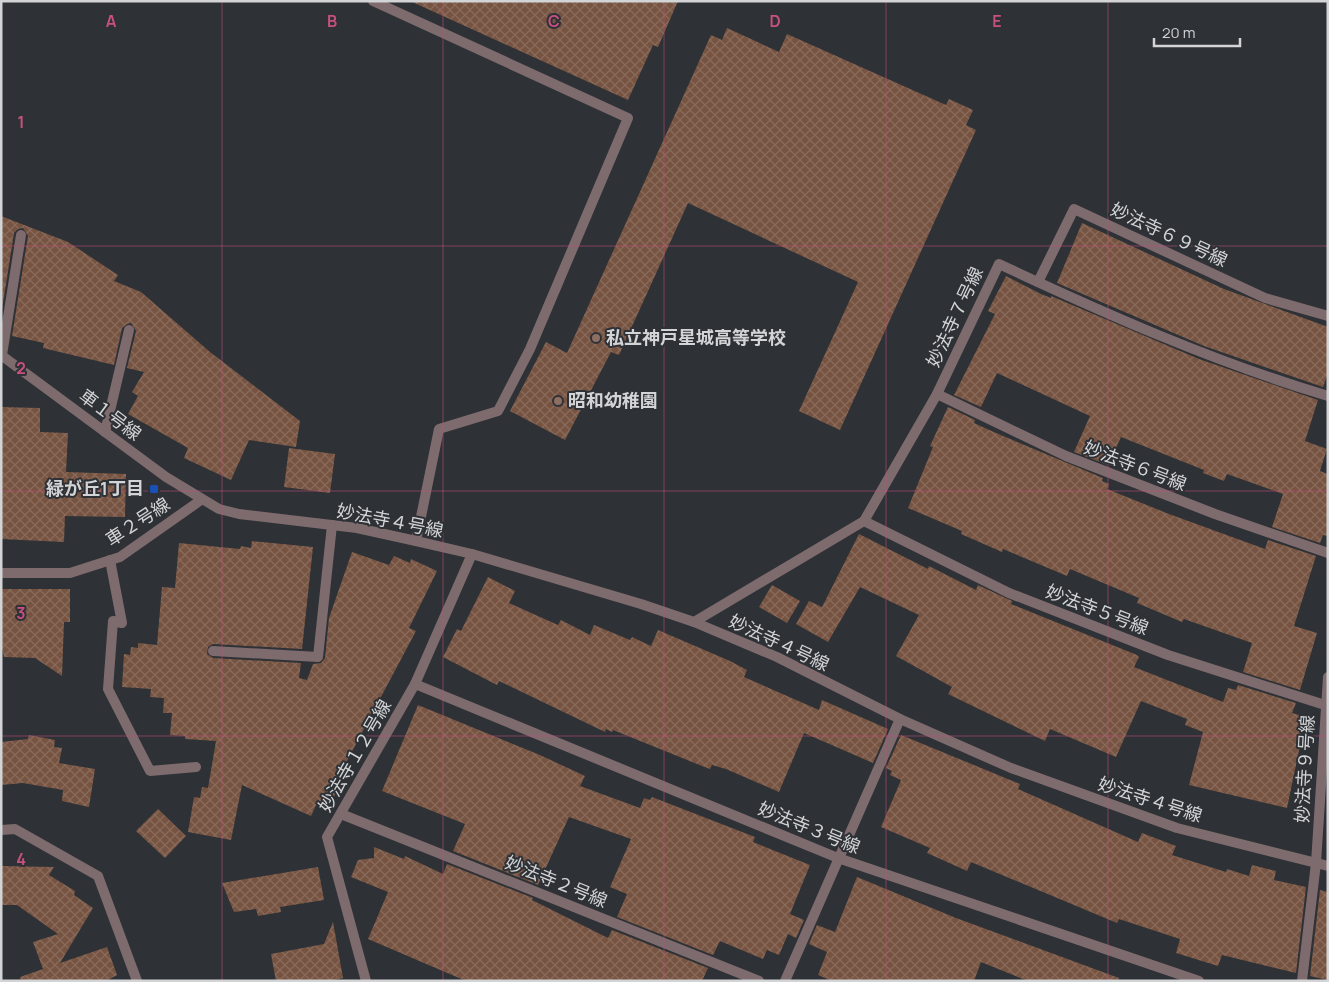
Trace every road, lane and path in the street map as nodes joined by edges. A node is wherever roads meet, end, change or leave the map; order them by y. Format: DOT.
graph roads {
  1 [pos="373,1"];
  2 [pos="21,235"];
  3 [pos="1038,282"];
  4 [pos="1328,316"];
  5 [pos="129,330"];
  6 [pos="2,355"];
  7 [pos="937,394"];
  8 [pos="1328,396"];
  9 [pos="105,432"];
  10 [pos="201,500"];
  11 [pos="864,521"];
  12 [pos="332,525"];
  13 [pos="416,541"];
  14 [pos="1328,552"];
  15 [pos="472,554"];
  16 [pos="110,560"];
  17 [pos="1,573"];
  18 [pos="694,622"];
  19 [pos="213,651"];
  20 [pos="1328,677"];
  21 [pos="415,684"];
  22 [pos="1326,705"];
  23 [pos="900,719"];
  24 [pos="196,767"];
  25 [pos="341,814"];
  26 [pos="1,830"];
  27 [pos="838,858"];
  28 [pos="1316,863"];
  29 [pos="1328,866"];
  30 [pos="367,980"];
  31 [pos="138,981"];
  32 [pos="759,981"];
  33 [pos="786,981"];
  34 [pos="1199,981"];
  35 [pos="1302,981"];
  1 -- 13 [label="street"];
  2 -- 6 [label="street"];
  3 -- 4 [label="street, 妙法寺６９号線"];
  3 -- 7 [label="street, 妙法寺７号線"];
  3 -- 8 [label="street, 妙法寺７号線"];
  5 -- 9 [label="street"];
  6 -- 9 [label="street, 車１号線"];
  7 -- 11 [label="street, 妙法寺７号線"];
  7 -- 14 [label="street, 妙法寺６号線"];
  9 -- 10 [label="street, 車１号線"];
  10 -- 12 [label="street, 妙法寺４号線"];
  10 -- 16 [label="street, 車２号線"];
  11 -- 18 [label="street, 妙法寺７号線"];
  11 -- 22 [label="street, 妙法寺５号線"];
  12 -- 13 [label="street, 妙法寺４号線"];
  12 -- 19 [label="street"];
  13 -- 15 [label="street, 妙法寺４号線"];
  15 -- 18 [label="street, 妙法寺４号線"];
  15 -- 21 [label="street, 妙法寺１２号線"];
  16 -- 17 [label="street, 車２号線"];
  16 -- 24 [label="street"];
  18 -- 23 [label="street, 妙法寺４号線"];
  20 -- 22 [label="street, 妙法寺９号線"];
  21 -- 25 [label="street, 妙法寺１２号線"];
  21 -- 27 [label="street, 妙法寺３号線"];
  22 -- 28 [label="street, 妙法寺９号線"];
  23 -- 27 [label="street"];
  23 -- 28 [label="street, 妙法寺４号線"];
  25 -- 30 [label="street, 妙法寺１２号線"];
  25 -- 32 [label="street, 妙法寺２号線"];
  26 -- 31 [label="street"];
  27 -- 33 [label="street"];
  27 -- 34 [label="street, 妙法寺３号線"];
  28 -- 29 [label="street, 妙法寺４号線"];
  28 -- 35 [label="street"];
}
